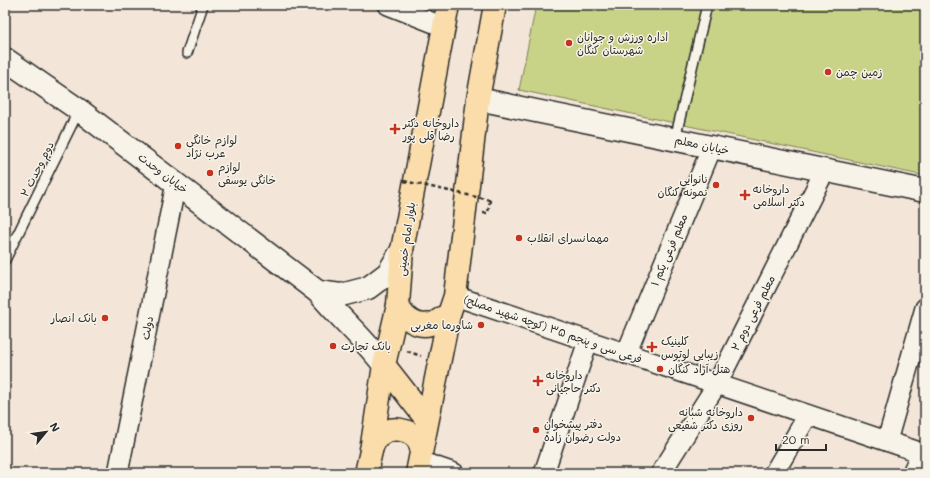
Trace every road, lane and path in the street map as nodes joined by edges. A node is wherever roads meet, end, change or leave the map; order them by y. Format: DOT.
graph roads {
  1 [pos="203,5"];
  2 [pos="388,5"];
  3 [pos="448,5"];
  4 [pos="495,5"];
  5 [pos="707,5"];
  6 [pos="444,27"];
  7 [pos="187,53"];
  8 [pos="5,59"];
  9 [pos="478,99"];
  10 [pos="79,110"];
  11 [pos="675,139"];
  12 [pos="712,147"];
  13 [pos="825,170"];
  14 [pos="404,181"];
  15 [pos="176,183"];
  16 [pos="925,191"];
  17 [pos="488,213"];
  18 [pos="402,250"];
  19 [pos="5,260"];
  20 [pos="318,292"];
  21 [pos="398,305"];
  22 [pos="452,305"];
  23 [pos="925,308"];
  24 [pos="588,341"];
  25 [pos="626,354"];
  26 [pos="384,365"];
  27 [pos="717,384"];
  28 [pos="808,415"];
  29 [pos="427,420"];
  30 [pos="887,441"];
  31 [pos="371,451"];
  32 [pos="923,453"];
  33 [pos="419,461"];
  34 [pos="118,473"];
  35 [pos="366,473"];
  36 [pos="454,473"];
  37 [pos="544,473"];
  38 [pos="661,473"];
  39 [pos="774,473"];
  40 [pos="912,473"];
  1 -- 7 [label="lane"];
  2 -- 6 [label="street"];
  3 -- 6 [label="main road, بلوار امام خمینی"];
  4 -- 9 [label="main road"];
  5 -- 11 [label="lane"];
  6 -- 18 [label="main road, بلوار امام خمینی"];
  8 -- 10 [label="main road, خیابان وحدت"];
  9 -- 11 [label="main road, خیابان معلم"];
  9 -- 22 [label="main road"];
  10 -- 15 [label="main road, خیابان وحدت"];
  10 -- 19 [label="lane, دوم وحدت ۲"];
  11 -- 12 [label="main road, خیابان معلم"];
  12 -- 13 [label="main road, خیابان معلم"];
  12 -- 25 [label="street, معلم فرعی یکم ۱"];
  13 -- 16 [label="main road, خیابان معلم"];
  13 -- 27 [label="street, معلم فرعی دوم ۲"];
  14 -- 17 [label="path, bridge"];
  15 -- 20 [label="main road, خیابان وحدت"];
  15 -- 34 [label="street, دولت"];
  18 -- 20 [label="main road"];
  18 -- 21 [label="main road, بلوار امام خمینی"];
  20 -- 26 [label="main road, خیابان وحدت"];
  21 -- 22 [label="main road"];
  21 -- 26 [label="main road, بلوار امام خمینی"];
  22 -- 24 [label="street, فرعی سی و پنجم ۳۵ (کوچه شهید مصلح)"];
  22 -- 29 [label="main road"];
  23 -- 30 [label="street"];
  24 -- 25 [label="street, فرعی سی و پنجم ۳۵ (کوچه شهید مصلح)"];
  24 -- 37 [label="street"];
  25 -- 27 [label="street, فرعی سی و پنجم ۳۵ (کوچه شهید مصلح)"];
  26 -- 29 [label="main road"];
  26 -- 31 [label="main road, بلوار امام خمینی"];
  27 -- 28 [label="street, فرعی سی و پنجم ۳۵ (کوچه شهید مصلح)"];
  27 -- 38 [label="street, معلم فرعی دوم ۲"];
  28 -- 30 [label="street, فرعی سی و پنجم ۳۵ (کوچه شهید مصلح)"];
  28 -- 39 [label="street"];
  29 -- 33 [label="main road"];
  30 -- 32 [label="street, فرعی سی و پنجم ۳۵ (کوچه شهید مصلح)"];
  31 -- 33 [label="main road"];
  31 -- 35 [label="main road, بلوار امام خمینی"];
  32 -- 40 [label="street"];
  33 -- 36 [label="street"];
}
